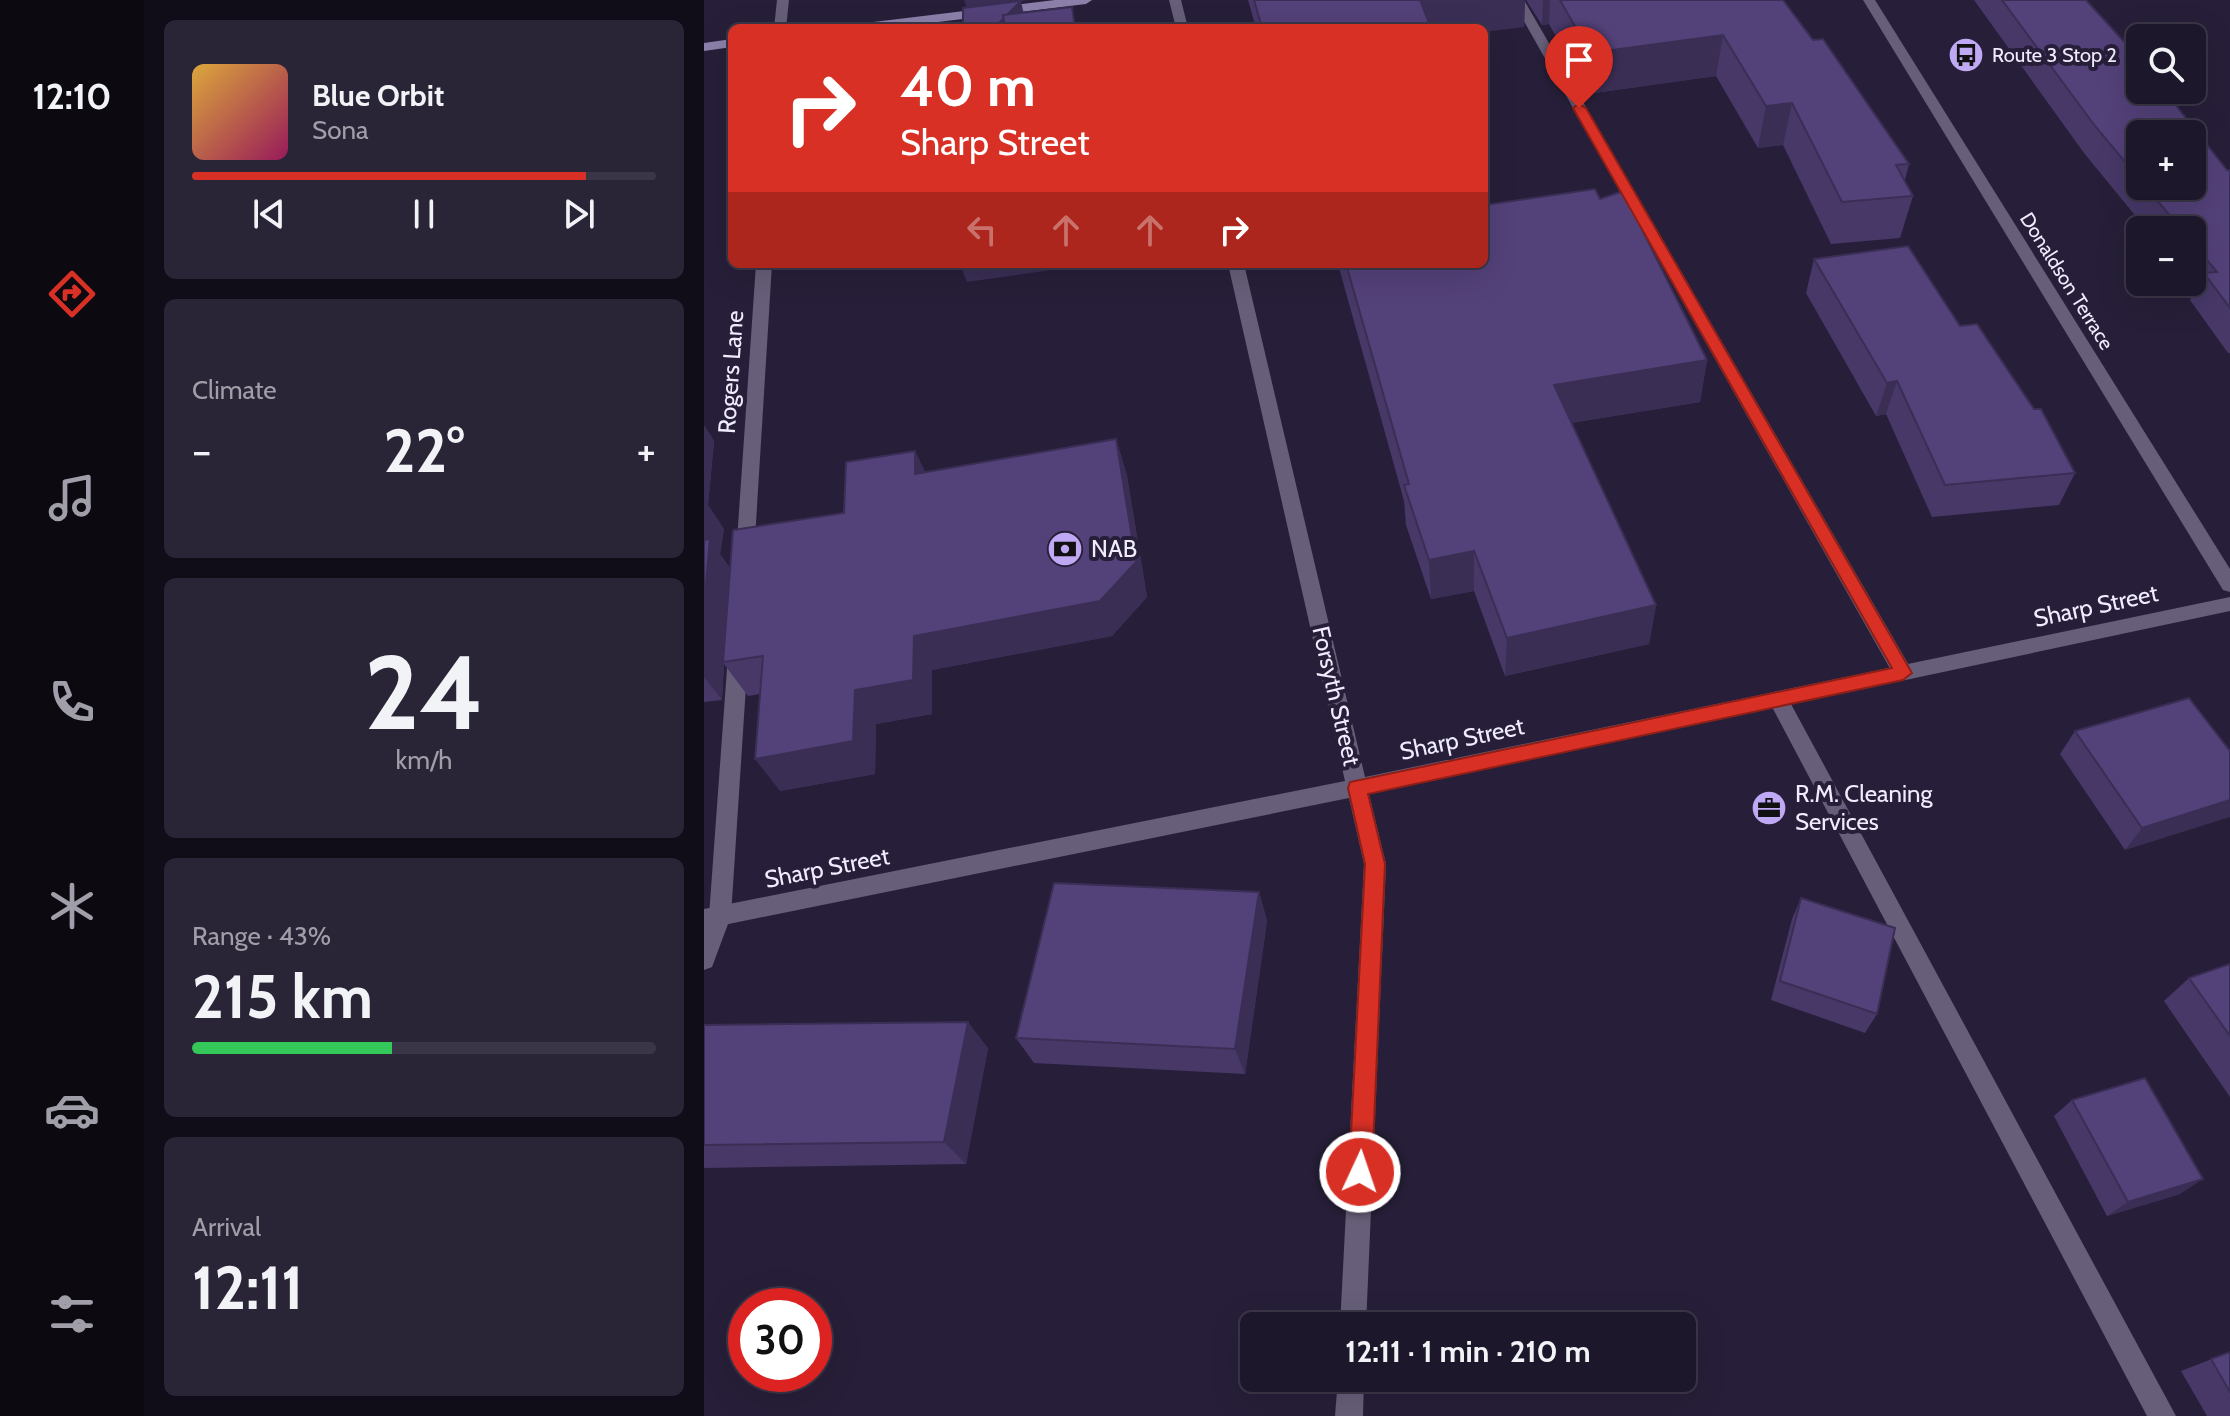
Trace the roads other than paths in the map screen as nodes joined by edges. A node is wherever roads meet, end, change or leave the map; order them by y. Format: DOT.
graph roads {
  1 [pos="783,0"];
  2 [pos="1086,0"];
  3 [pos="1175,0"];
  4 [pos="1518,0"];
  5 [pos="1869,0"];
  6 [pos="780,24"];
  7 [pos="890,24"];
  8 [pos="1181,24"];
  9 [pos="728,44"];
  10 [pos="704,47"];
  11 [pos="764,268"];
  12 [pos="1237,268"];
  13 [pos="743,582"];
  14 [pos="2230,585"];
  15 [pos="2230,604"];
  16 [pos="740,630"];
  17 [pos="1903,673"];
  18 [pos="1778,699"];
  19 [pos="1357,788"];
  20 [pos="712,918"];
  21 [pos="704,960"];
  22 [pos="1354,1312"];
  23 [pos="1350,1392"];
  24 [pos="1349,1416"];
  25 [pos="2162,1416"];
  1 -- 6 [label="street"];
  2 -- 7 [label="main road"];
  3 -- 8 [label="street"];
  4 -- 17 [label="street"];
  5 -- 14 [label="street, Donaldson Terrace"];
  9 -- 10 [label="main road"];
  11 -- 13 [label="street, Rogers Lane"];
  12 -- 19 [label="street, Forsyth Street"];
  15 -- 17 [label="street, Sharp Street"];
  16 -- 20 [label="street"];
  17 -- 18 [label="street, Sharp Street"];
  18 -- 19 [label="street, Sharp Street"];
  18 -- 25 [label="street"];
  19 -- 20 [label="street, Sharp Street"];
  19 -- 22 [label="street, Forsyth Street"];
  20 -- 21 [label="street"];
  23 -- 24 [label="street"];
}
